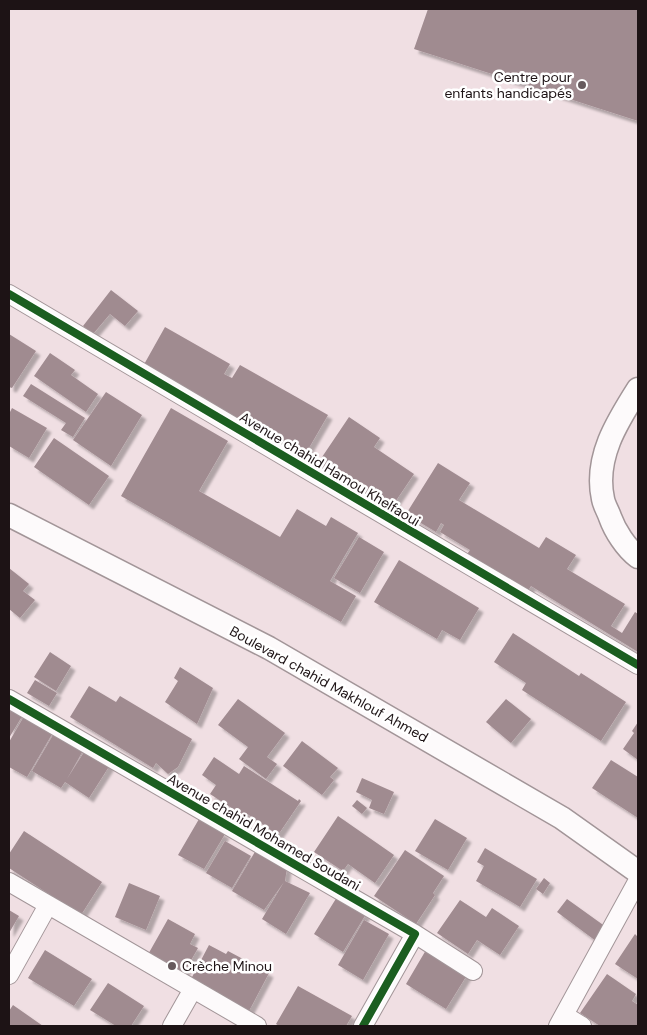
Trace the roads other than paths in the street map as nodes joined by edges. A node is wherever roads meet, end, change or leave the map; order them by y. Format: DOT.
graph roads {
  1 [pos="9,294"];
  2 [pos="638,389"];
  3 [pos="9,515"];
  4 [pos="638,557"];
  5 [pos="638,665"];
  6 [pos="9,699"];
  7 [pos="638,872"];
  8 [pos="638,880"];
  9 [pos="9,882"];
  10 [pos="48,905"];
  11 [pos="416,934"];
  12 [pos="473,971"];
  13 [pos="9,975"];
  14 [pos="193,989"];
  15 [pos="561,1021"];
  16 [pos="172,1026"];
  17 [pos="257,1026"];
  18 [pos="362,1026"];
  19 [pos="582,1026"];
  1 -- 5 [label="street, Avenue chahid Hamou Khelfaoui"];
  2 -- 4 [label="main road"];
  3 -- 7 [label="main road, Boulevard chahid Makhlouf Ahmed"];
  6 -- 11 [label="street, Avenue chahid Mohamed Soudani"];
  8 -- 15 [label="street"];
  9 -- 10 [label="street"];
  10 -- 13 [label="street"];
  10 -- 14 [label="street"];
  11 -- 12 [label="street, Avenue chahid Mohamed Soudani"];
  11 -- 18 [label="street"];
  14 -- 16 [label="street"];
  14 -- 17 [label="street"];
  15 -- 19 [label="street"];
}
